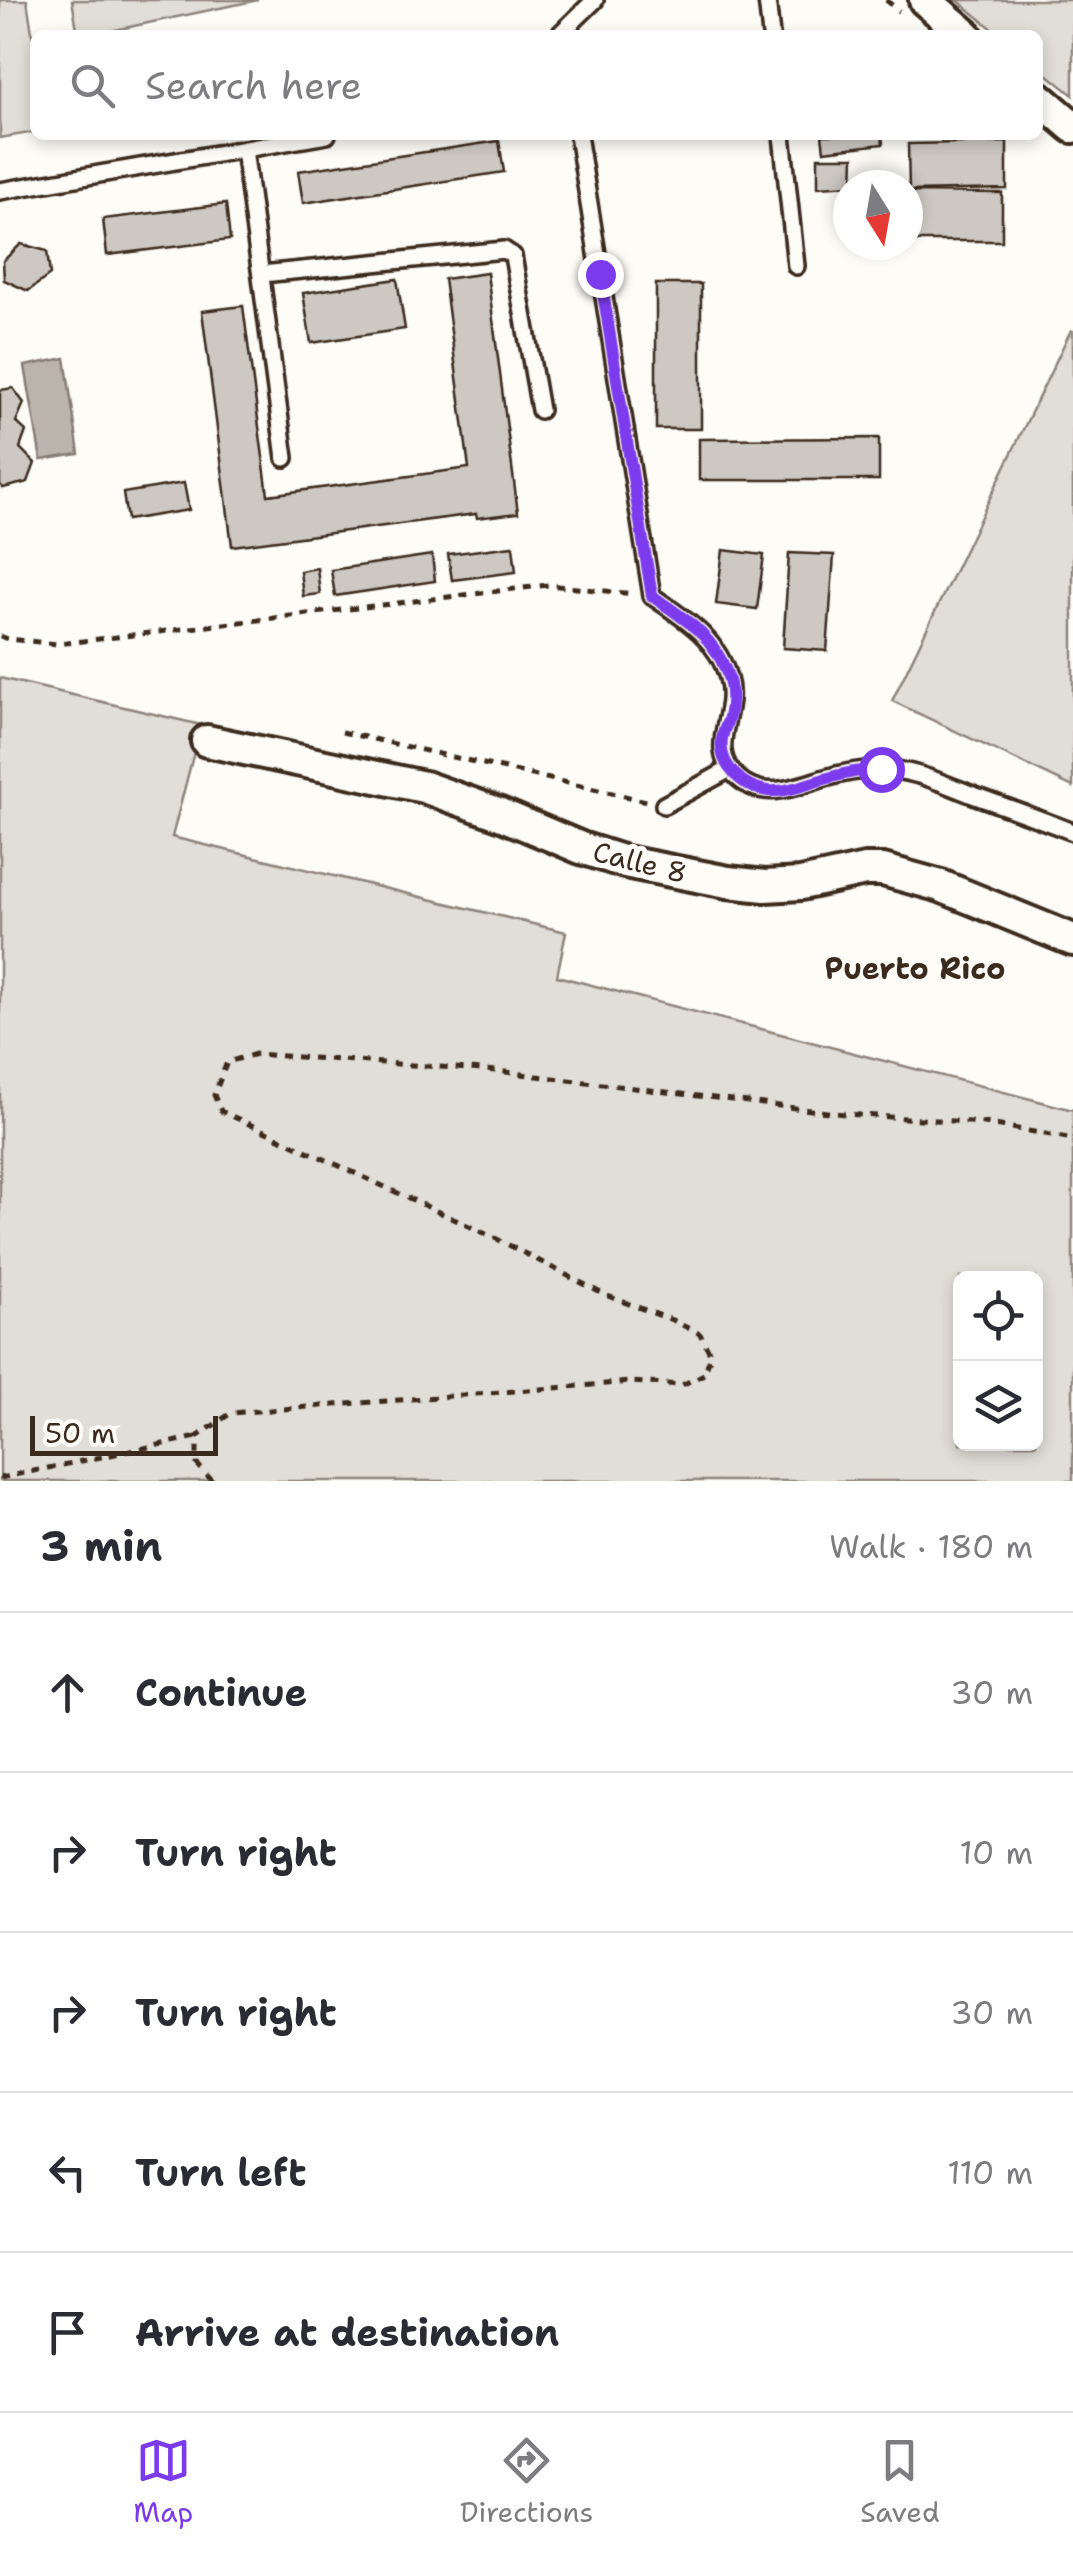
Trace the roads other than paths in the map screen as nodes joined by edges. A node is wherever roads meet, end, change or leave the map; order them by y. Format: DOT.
graph roads {
  1 [pos="596,0"];
  2 [pos="767,0"];
  3 [pos="925,0"];
  4 [pos="578,17"];
  5 [pos="564,30"];
  6 [pos="578,30"];
  7 [pos="770,30"];
  8 [pos="960,30"];
  9 [pos="1043,101"];
  10 [pos="1073,127"];
  11 [pos="298,140"];
  12 [pos="575,140"];
  13 [pos="783,140"];
  14 [pos="244,149"];
  15 [pos="0,192"];
  16 [pos="796,266"];
  17 [pos="262,274"];
  18 [pos="540,410"];
  19 [pos="285,458"];
  20 [pos="208,741"];
  21 [pos="730,769"];
  22 [pos="664,805"];
  23 [pos="1073,832"];
  24 [pos="1073,940"];
  1 -- 4 [label="lane"];
  2 -- 7 [label="lane"];
  3 -- 8 [label="street"];
  4 -- 5 [label="lane"];
  4 -- 6 [label="lane"];
  9 -- 10 [label="street"];
  11 -- 14 [label="lane"];
  12 -- 21 [label="lane"];
  13 -- 16 [label="lane"];
  14 -- 15 [label="lane"];
  14 -- 17 [label="lane"];
  17 -- 18 [label="lane"];
  17 -- 19 [label="lane"];
  20 -- 24 [label="street, Calle 8"];
  21 -- 22 [label="lane"];
  21 -- 23 [label="lane"];
}
